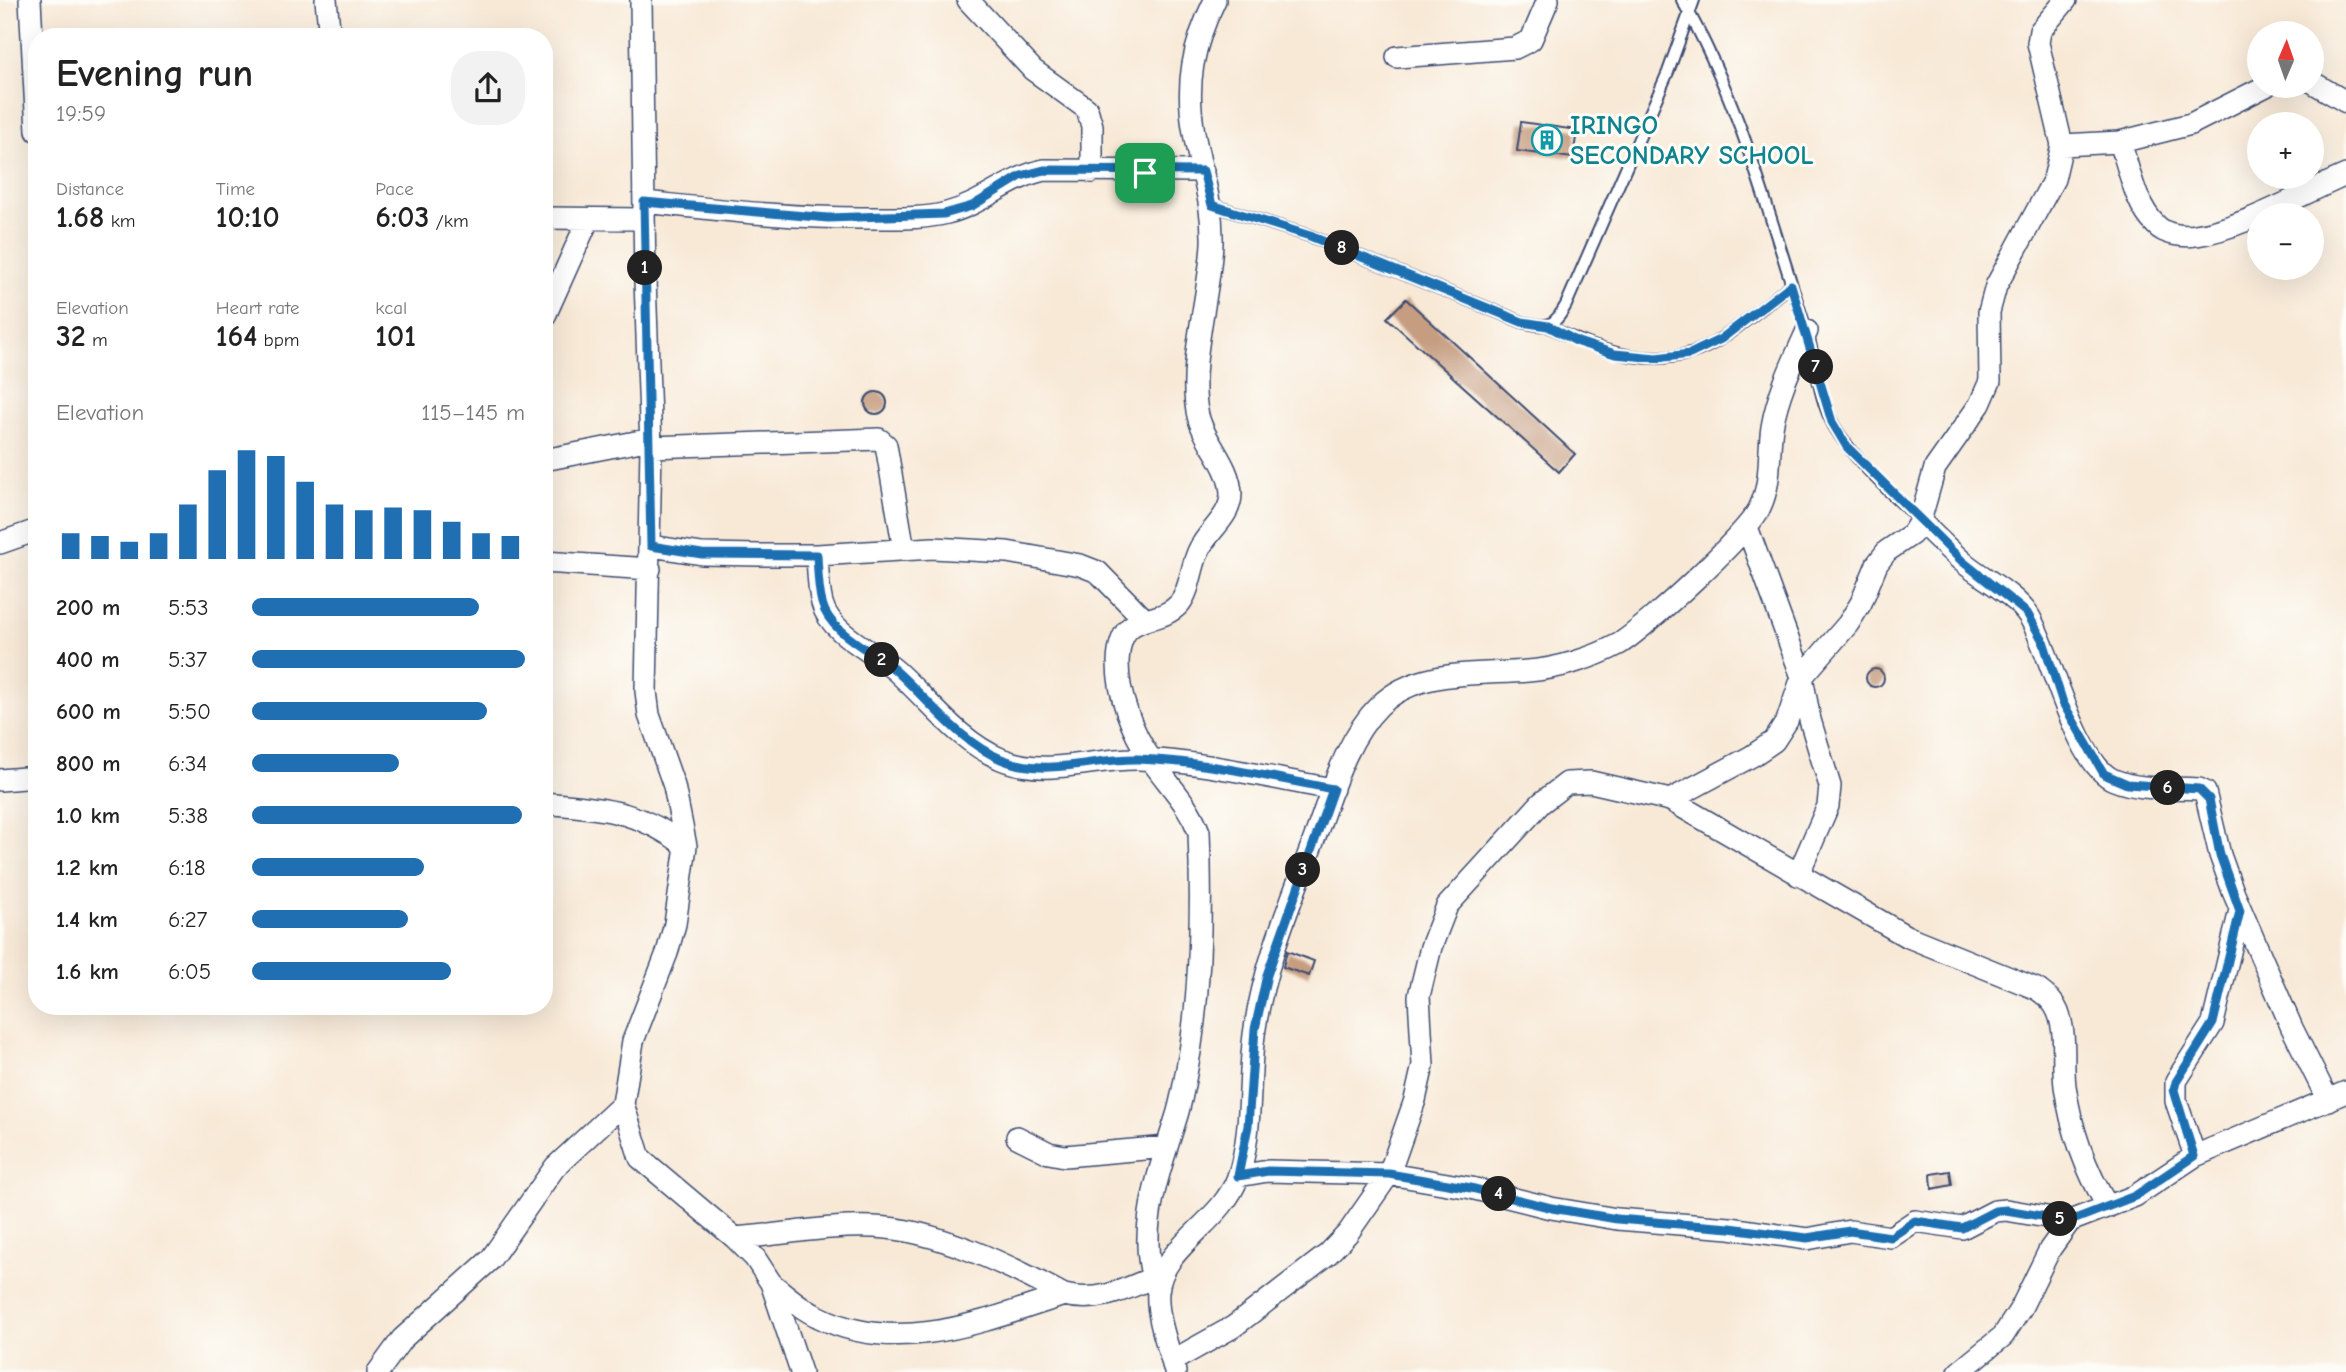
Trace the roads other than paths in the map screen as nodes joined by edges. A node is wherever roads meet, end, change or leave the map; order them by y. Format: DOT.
graph roads {
  1 [pos="30,0"];
  2 [pos="326,0"];
  3 [pos="641,0"];
  4 [pos="968,0"];
  5 [pos="1215,0"];
  6 [pos="1548,0"];
  7 [pos="1682,0"];
  8 [pos="1694,0"];
  9 [pos="2066,0"];
  10 [pos="1689,12"];
  11 [pos="31,28"];
  12 [pos="329,28"];
  13 [pos="1397,57"];
  14 [pos="2324,89"];
  15 [pos="2247,96"];
  16 [pos="2346,102"];
  17 [pos="2120,142"];
  18 [pos="2062,145"];
  19 [pos="1203,171"];
  20 [pos="1092,172"];
  21 [pos="2346,175"];
  22 [pos="1212,205"];
  23 [pos="644,211"];
  24 [pos="553,218"];
  25 [pos="588,220"];
  26 [pos="1791,285"];
  27 [pos="553,298"];
  28 [pos="1548,326"];
  29 [pos="1807,331"];
  30 [pos="651,443"];
  31 [pos="553,459"];
  32 [pos="1920,521"];
  33 [pos="1747,527"];
  34 [pos="28,533"];
  35 [pos="0,543"];
  36 [pos="651,546"];
  37 [pos="904,550"];
  38 [pos="817,555"];
  39 [pos="553,563"];
  40 [pos="650,569"];
  41 [pos="1143,618"];
  42 [pos="1802,677"];
  43 [pos="1151,760"];
  44 [pos="28,778"];
  45 [pos="0,780"];
  46 [pos="1333,789"];
  47 [pos="1670,800"];
  48 [pos="553,804"];
  49 [pos="686,846"];
  50 [pos="1798,875"];
  51 [pos="2240,911"];
  52 [pos="2337,1096"];
  53 [pos="623,1104"];
  54 [pos="1017,1137"];
  55 [pos="1167,1147"];
  56 [pos="2194,1156"];
  57 [pos="1389,1174"];
  58 [pos="1238,1176"];
  59 [pos="2108,1207"];
  60 [pos="2070,1221"];
  61 [pos="735,1238"];
  62 [pos="771,1283"];
  63 [pos="1155,1285"];
  64 [pos="1064,1295"];
  65 [pos="1174,1367"];
  66 [pos="378,1372"];
  67 [pos="801,1372"];
  68 [pos="1958,1372"];
  1 -- 11 [label="street"];
  2 -- 12 [label="street"];
  3 -- 23 [label="street"];
  4 -- 20 [label="street"];
  5 -- 19 [label="street"];
  6 -- 13 [label="street"];
  7 -- 10 [label="lane"];
  8 -- 10 [label="lane"];
  9 -- 18 [label="street"];
  10 -- 26 [label="lane"];
  10 -- 28 [label="lane"];
  14 -- 16 [label="street"];
  15 -- 17 [label="street"];
  17 -- 18 [label="street"];
  17 -- 21 [label="street"];
  18 -- 32 [label="street"];
  19 -- 20 [label="street"];
  19 -- 22 [label="street"];
  20 -- 23 [label="street"];
  22 -- 28 [label="lane"];
  22 -- 41 [label="street"];
  23 -- 25 [label="street"];
  23 -- 30 [label="street"];
  24 -- 25 [label="street"];
  25 -- 27 [label="street"];
  26 -- 28 [label="lane"];
  26 -- 29 [label="lane"];
  29 -- 32 [label="lane"];
  29 -- 33 [label="street"];
  30 -- 31 [label="street"];
  30 -- 36 [label="street"];
  30 -- 37 [label="street"];
  32 -- 42 [label="street"];
  32 -- 51 [label="street"];
  33 -- 42 [label="street"];
  33 -- 46 [label="street"];
  34 -- 35 [label="street"];
  36 -- 38 [label="street"];
  36 -- 40 [label="street"];
  37 -- 38 [label="street"];
  37 -- 41 [label="street"];
  38 -- 43 [label="street"];
  39 -- 40 [label="street"];
  40 -- 49 [label="street"];
  41 -- 43 [label="street"];
  42 -- 47 [label="street"];
  42 -- 50 [label="street"];
  43 -- 46 [label="street"];
  43 -- 55 [label="street"];
  44 -- 45 [label="street"];
  46 -- 58 [label="street"];
  47 -- 50 [label="street"];
  47 -- 57 [label="street"];
  48 -- 49 [label="street"];
  49 -- 53 [label="street"];
  50 -- 59 [label="street"];
  51 -- 52 [label="street"];
  51 -- 56 [label="street"];
  52 -- 56 [label="street"];
  53 -- 61 [label="street"];
  53 -- 66 [label="street"];
  54 -- 55 [label="street"];
  55 -- 63 [label="street"];
  56 -- 59 [label="street"];
  57 -- 58 [label="street"];
  57 -- 60 [label="street"];
  57 -- 65 [label="street"];
  58 -- 63 [label="street"];
  59 -- 60 [label="street"];
  60 -- 68 [label="street"];
  61 -- 62 [label="street"];
  61 -- 64 [label="street"];
  62 -- 64 [label="street"];
  62 -- 67 [label="street"];
  63 -- 64 [label="street"];
  63 -- 65 [label="street"];
}
